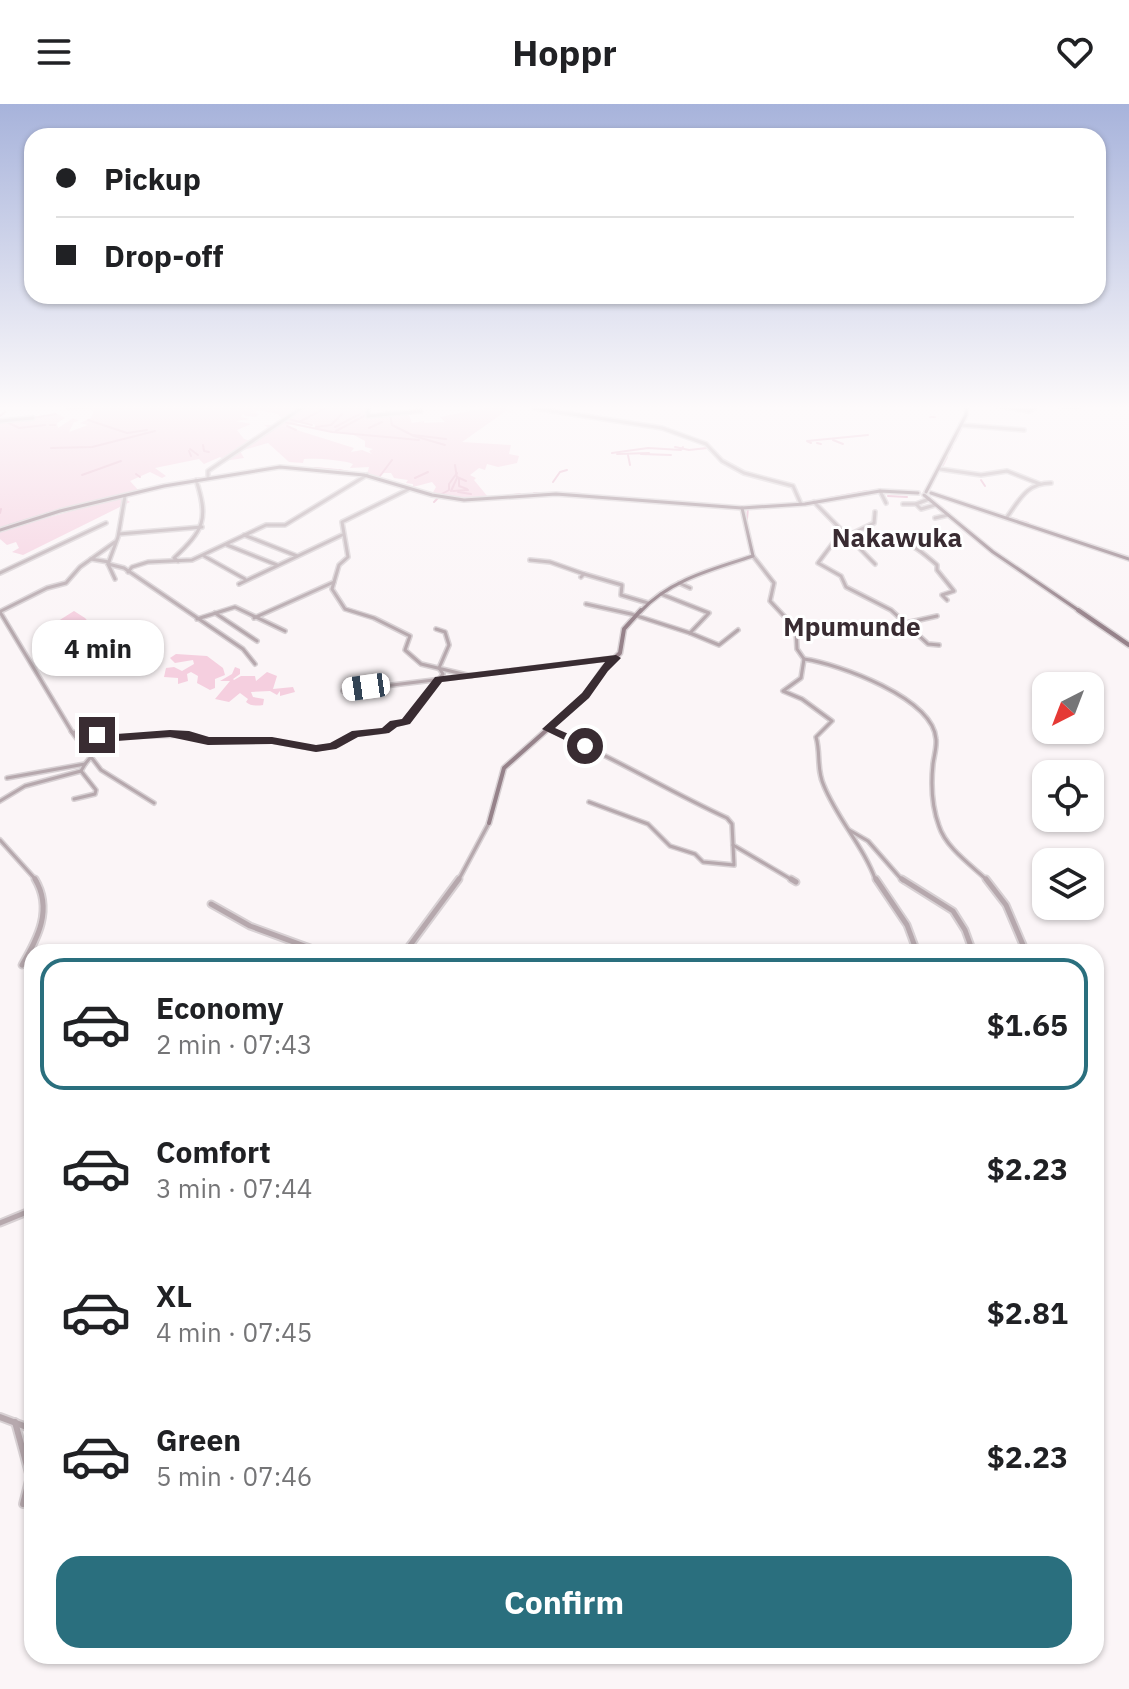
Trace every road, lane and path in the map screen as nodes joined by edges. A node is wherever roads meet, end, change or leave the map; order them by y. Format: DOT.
graph roads {
  1 [pos="200,479"];
  2 [pos="360,479"];
  3 [pos="379,479"];
  4 [pos="771,479"];
  5 [pos="934,479"];
  6 [pos="1027,479"];
  7 [pos="196,480"];
  8 [pos="1051,483"];
  9 [pos="1040,484"];
  10 [pos="409,489"];
  11 [pos="880,491"];
  12 [pos="923,493"];
  13 [pos="125,496"];
  14 [pos="929,499"];
  15 [pos="814,502"];
  16 [pos="886,503"];
  17 [pos="801,504"];
  18 [pos="903,504"];
  19 [pos="916,504"];
  20 [pos="935,505"];
  21 [pos="742,508"];
  22 [pos="875,512"];
  23 [pos="948,515"];
  24 [pos="1007,517"];
  25 [pos="935,518"];
  26 [pos="106,523"];
  27 [pos="202,527"];
  28 [pos="0,530"];
  29 [pos="119,534"];
  30 [pos="243,534"];
  31 [pos="342,535"];
  32 [pos="845,535"];
  33 [pos="115,542"];
  34 [pos="231,544"];
  35 [pos="860,547"];
  36 [pos="203,556"];
  37 [pos="297,556"];
  38 [pos="753,556"];
  39 [pos="91,559"];
  40 [pos="1129,559"];
  41 [pos="530,560"];
  42 [pos="180,561"];
  43 [pos="108,563"];
  44 [pos="875,564"];
  45 [pos="277,565"];
  46 [pos="128,570"];
  47 [pos="0,573"];
  48 [pos="115,579"];
  49 [pos="248,580"];
  50 [pos="334,582"];
  51 [pos="679,583"];
  52 [pos="239,584"];
  53 [pos="690,588"];
  54 [pos="661,594"];
  55 [pos="947,600"];
  56 [pos="648,603"];
  57 [pos="586,604"];
  58 [pos="0,611"];
  59 [pos="215,613"];
  60 [pos="636,616"];
  61 [pos="937,616"];
  62 [pos="254,618"];
  63 [pos="197,619"];
  64 [pos="905,622"];
  65 [pos="884,627"];
  66 [pos="436,629"];
  67 [pos="738,630"];
  68 [pos="285,631"];
  69 [pos="913,632"];
  70 [pos="690,633"];
  71 [pos="906,633"];
  72 [pos="257,641"];
  73 [pos="939,645"];
  74 [pos="1129,645"];
  75 [pos="616,658"];
  76 [pos="804,659"];
  77 [pos="255,664"];
  78 [pos="439,668"];
  79 [pos="473,677"];
  80 [pos="438,679"];
  81 [pos="343,691"];
  82 [pos="548,729"];
  83 [pos="69,730"];
  84 [pos="90,758"];
  85 [pos="85,764"];
  86 [pos="81,771"];
  87 [pos="7,778"];
  88 [pos="74,799"];
  89 [pos="0,801"];
  90 [pos="589,802"];
  91 [pos="154,803"];
  92 [pos="489,823"];
  93 [pos="847,830"];
  94 [pos="0,840"];
  95 [pos="733,845"];
  96 [pos="796,882"];
  97 [pos="211,904"];
  98 [pos="36,944"];
  99 [pos="299,944"];
  100 [pos="411,944"];
  101 [pos="915,944"];
  102 [pos="970,944"];
  103 [pos="1023,944"];
  104 [pos="24,962"];
  105 [pos="22,965"];
  106 [pos="24,1213"];
  107 [pos="0,1223"];
  108 [pos="0,1417"];
  109 [pos="15,1422"];
  110 [pos="24,1426"];
  111 [pos="24,1452"];
  112 [pos="24,1498"];
  113 [pos="23,1504"];
  1 -- 7 [label="main road"];
  2 -- 30 [label="street"];
  3 -- 10 [label="main road"];
  4 -- 17 [label="street"];
  5 -- 12 [label="main road"];
  6 -- 9 [label="street"];
  7 -- 13 [label="main road"];
  7 -- 27 [label="street"];
  8 -- 9 [label="street"];
  9 -- 24 [label="street"];
  10 -- 21 [label="main road"];
  10 -- 31 [label="street"];
  11 -- 12 [label="main road"];
  11 -- 15 [label="main road"];
  11 -- 16 [label="street"];
  12 -- 14 [label="main road"];
  12 -- 24 [label="main road"];
  13 -- 28 [label="main road"];
  13 -- 29 [label="street"];
  14 -- 19 [label="street"];
  14 -- 20 [label="main road"];
  15 -- 17 [label="main road"];
  15 -- 32 [label="street"];
  17 -- 21 [label="main road"];
  18 -- 19 [label="street"];
  19 -- 20 [label="street"];
  20 -- 23 [label="main road"];
  21 -- 38 [label="main road"];
  22 -- 32 [label="street"];
  23 -- 25 [label="street"];
  23 -- 74 [label="main road"];
  24 -- 40 [label="main road"];
  26 -- 47 [label="street"];
  27 -- 29 [label="street"];
  27 -- 42 [label="street"];
  29 -- 33 [label="street"];
  30 -- 34 [label="street"];
  30 -- 37 [label="street"];
  31 -- 37 [label="street"];
  31 -- 50 [label="street"];
  32 -- 35 [label="street"];
  32 -- 64 [label="street"];
  33 -- 39 [label="street"];
  33 -- 43 [label="street"];
  34 -- 36 [label="street"];
  34 -- 45 [label="street"];
  35 -- 44 [label="street"];
  35 -- 55 [label="street"];
  36 -- 42 [label="street"];
  36 -- 49 [label="street"];
  37 -- 45 [label="street"];
  38 -- 51 [label="main road"];
  38 -- 76 [label="street"];
  39 -- 43 [label="street"];
  39 -- 58 [label="street"];
  41 -- 56 [label="street"];
  42 -- 46 [label="street"];
  43 -- 46 [label="street"];
  43 -- 48 [label="street"];
  45 -- 49 [label="street"];
  46 -- 63 [label="street"];
  49 -- 52 [label="street"];
  50 -- 62 [label="street"];
  50 -- 78 [label="street"];
  51 -- 53 [label="street"];
  51 -- 54 [label="main road"];
  54 -- 56 [label="main road"];
  54 -- 70 [label="street"];
  56 -- 60 [label="main road"];
  57 -- 60 [label="street"];
  58 -- 83 [label="street"];
  59 -- 62 [label="street"];
  59 -- 63 [label="street"];
  59 -- 72 [label="street"];
  60 -- 70 [label="street"];
  60 -- 75 [label="main road"];
  61 -- 64 [label="street"];
  62 -- 68 [label="street"];
  63 -- 77 [label="street"];
  64 -- 65 [label="street"];
  64 -- 69 [label="street"];
  66 -- 78 [label="street"];
  67 -- 70 [label="street"];
  69 -- 71 [label="street"];
  69 -- 73 [label="street"];
  75 -- 79 [label="street"];
  75 -- 82 [label="main road"];
  76 -- 93 [label="street"];
  76 -- 103 [label="street"];
  78 -- 79 [label="street"];
  78 -- 80 [label="street"];
  79 -- 80 [label="street"];
  80 -- 81 [label="street"];
  80 -- 83 [label="street"];
  82 -- 92 [label="main road"];
  82 -- 95 [label="street"];
  83 -- 84 [label="street"];
  84 -- 85 [label="street"];
  84 -- 91 [label="street"];
  85 -- 86 [label="street"];
  85 -- 87 [label="street"];
  86 -- 88 [label="street"];
  86 -- 89 [label="street"];
  90 -- 95 [label="street"];
  92 -- 100 [label="street"];
  93 -- 101 [label="street"];
  93 -- 102 [label="street"];
  94 -- 98 [label="street"];
  95 -- 96 [label="street"];
  97 -- 99 [label="street"];
  104 -- 105 [label="street"];
  106 -- 107 [label="street"];
  108 -- 109 [label="street"];
  109 -- 110 [label="street"];
  109 -- 111 [label="street"];
  112 -- 113 [label="street"];
}
